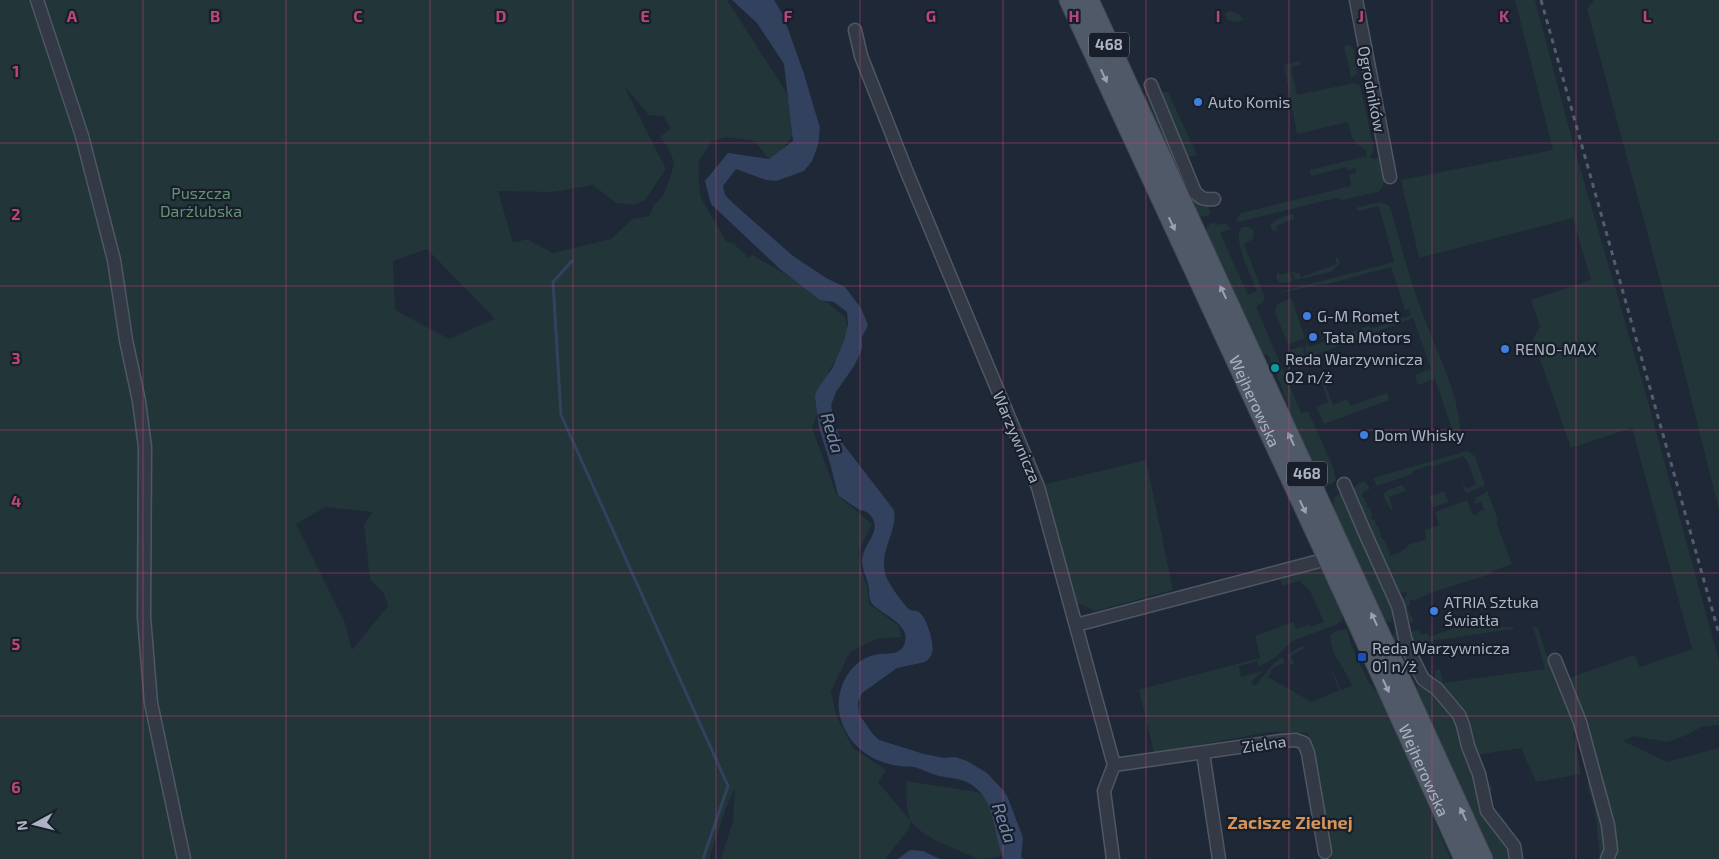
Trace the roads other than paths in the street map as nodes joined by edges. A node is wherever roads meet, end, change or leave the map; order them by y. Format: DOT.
graph roads {
  1 [pos="36,0"];
  2 [pos="1069,0"];
  3 [pos="1089,0"];
  4 [pos="1356,0"];
  5 [pos="854,30"];
  6 [pos="1151,85"];
  7 [pos="1390,177"];
  8 [pos="1214,199"];
  9 [pos="1344,484"];
  10 [pos="1328,560"];
  11 [pos="1076,625"];
  12 [pos="1555,660"];
  13 [pos="1203,753"];
  14 [pos="1114,765"];
  15 [pos="1325,852"];
  16 [pos="184,859"];
  17 [pos="1113,859"];
  18 [pos="1219,859"];
  19 [pos="1464,859"];
  20 [pos="1483,859"];
  21 [pos="1516,859"];
  22 [pos="1607,859"];
  1 -- 16 [label="street"];
  2 -- 10 [label="main road, Wejherowska / 468, one-way"];
  20 -- 3 [label="main road, Wejherowska / 468, one-way"];
  4 -- 7 [label="street, Ogrodników"];
  5 -- 11 [label="street, Warzywnicza"];
  6 -- 8 [label="street"];
  9 -- 21 [label="street"];
  10 -- 11 [label="street"];
  10 -- 19 [label="main road, Wejherowska / 468, one-way"];
  11 -- 14 [label="street, Warzywnicza"];
  12 -- 22 [label="street"];
  13 -- 14 [label="street, Zielna"];
  13 -- 15 [label="street, Zielna"];
  13 -- 18 [label="street"];
  14 -- 17 [label="street"];
}
